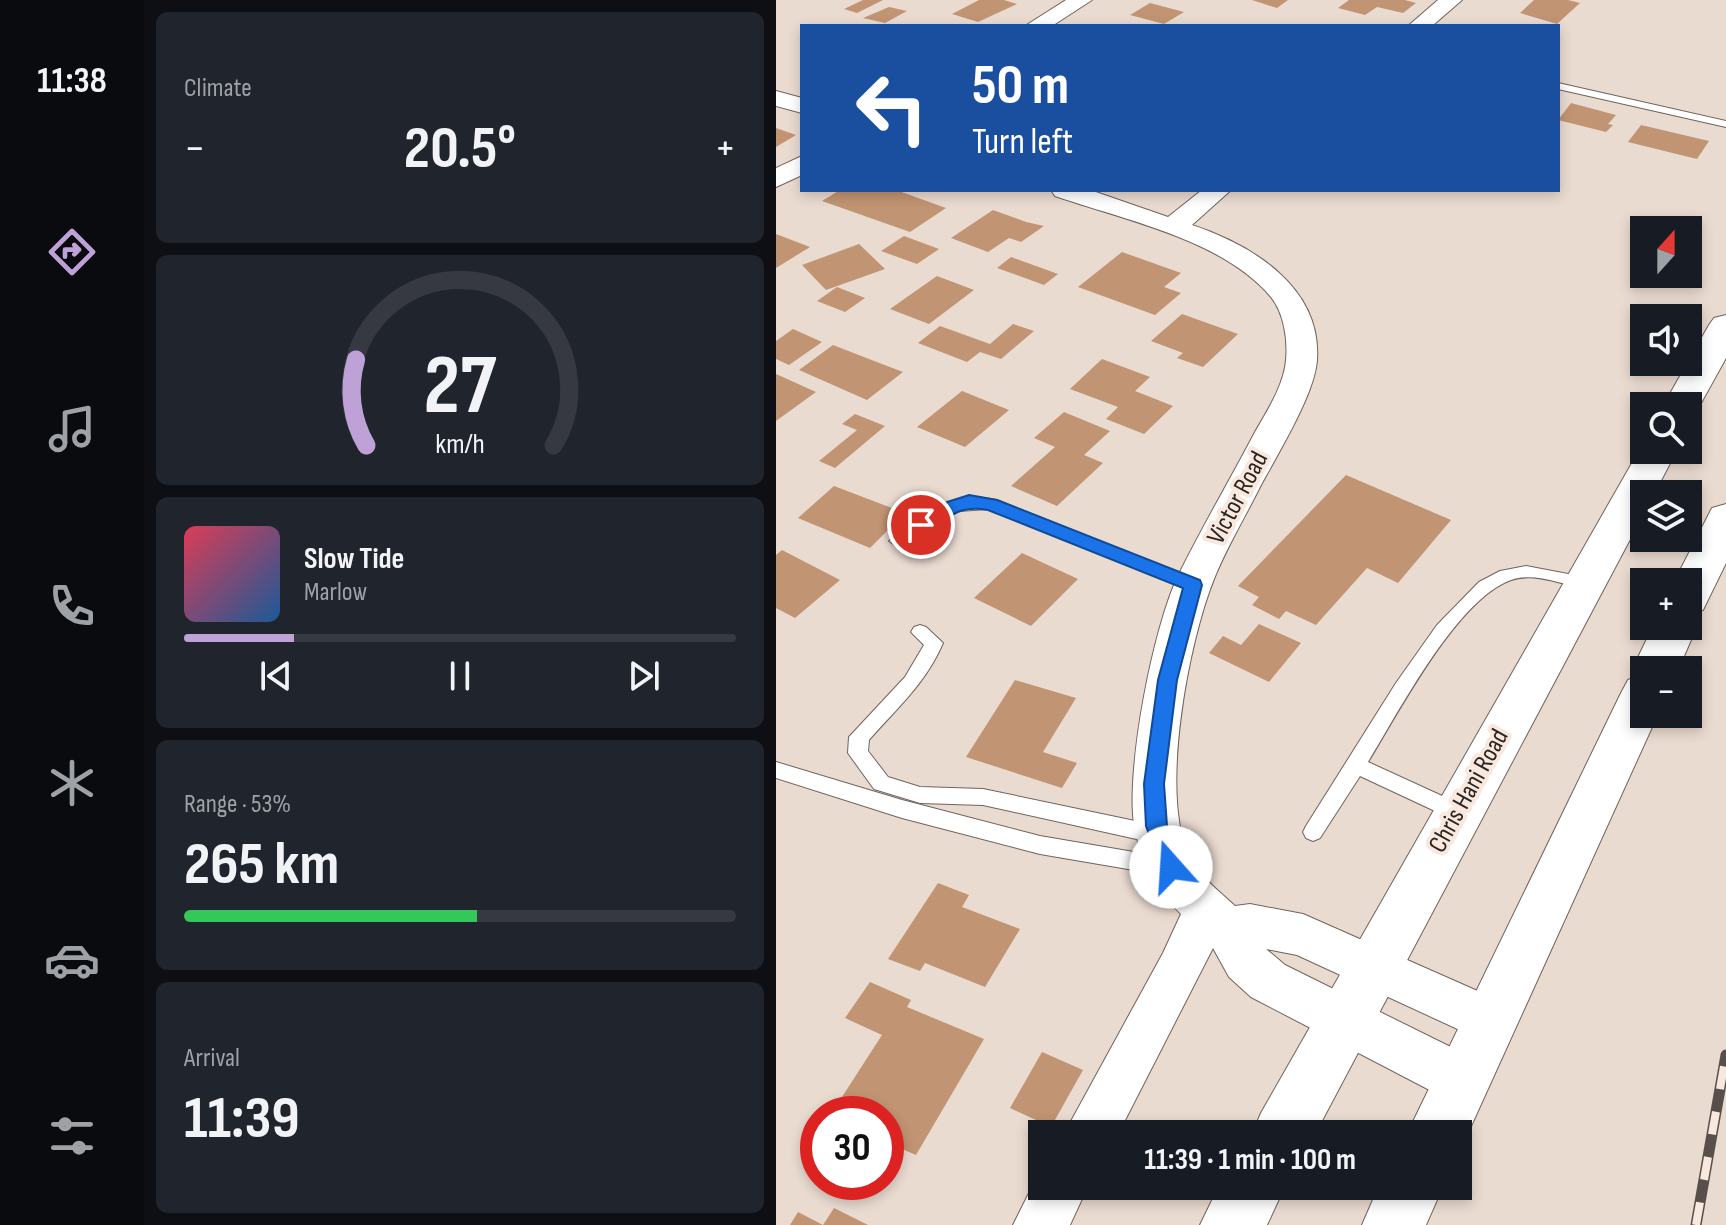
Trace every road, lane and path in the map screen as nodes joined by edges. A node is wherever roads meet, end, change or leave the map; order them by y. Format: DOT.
graph roads {
  1 [pos="1081,0"];
  2 [pos="1451,0"];
  3 [pos="1039,24"];
  4 [pos="1421,24"];
  5 [pos="1560,86"];
  6 [pos="776,98"];
  7 [pos="800,105"];
  8 [pos="1726,124"];
  9 [pos="800,165"];
  10 [pos="776,179"];
  11 [pos="1070,192"];
  12 [pos="1216,192"];
  13 [pos="1172,227"];
  14 [pos="1726,325"];
  15 [pos="1690,392"];
  16 [pos="1650,464"];
  17 [pos="1726,518"];
  18 [pos="898,541"];
  19 [pos="1702,569"];
  20 [pos="1584,583"];
  21 [pos="1193,585"];
  22 [pos="920,632"];
  23 [pos="1630,723"];
  24 [pos="1356,765"];
  25 [pos="776,770"];
  26 [pos="1457,812"];
  27 [pos="1313,832"];
  28 [pos="1166,851"];
  29 [pos="1216,919"];
  30 [pos="1373,967"];
  31 [pos="1342,1021"];
  32 [pos="1490,1021"];
  33 [pos="1461,1079"];
  34 [pos="1098,1120"];
  35 [pos="1289,1120"];
  36 [pos="1443,1120"];
  37 [pos="1053,1200"];
  38 [pos="1246,1200"];
  39 [pos="1406,1200"];
  40 [pos="1040,1225"];
  41 [pos="1232,1225"];
  42 [pos="1394,1225"];
  1 -- 3 [label="street"];
  2 -- 4 [label="street"];
  5 -- 8 [label="lane"];
  6 -- 7 [label="street"];
  9 -- 10 [label="street"];
  11 -- 13 [label="street, Victor Road"];
  12 -- 13 [label="street"];
  13 -- 21 [label="street, Victor Road"];
  14 -- 15 [label="main road"];
  16 -- 20 [label="main road, Chris Hani Road"];
  17 -- 19 [label="main road"];
  18 -- 21 [label="lane"];
  20 -- 24 [label="lane"];
  20 -- 26 [label="main road, Chris Hani Road"];
  21 -- 28 [label="street, Victor Road"];
  22 -- 28 [label="lane"];
  23 -- 32 [label="main road"];
  24 -- 26 [label="lane"];
  24 -- 27 [label="lane"];
  25 -- 28 [label="lane"];
  26 -- 30 [label="main road, Chris Hani Road"];
  28 -- 29 [label="street, Victor Road"];
  29 -- 30 [label="street"];
  29 -- 31 [label="street, Victor Road"];
  29 -- 34 [label="street"];
  30 -- 31 [label="main road, Chris Hani Road"];
  30 -- 32 [label="street"];
  31 -- 33 [label="street, Victor Road"];
  31 -- 35 [label="main road, Chris Hani Road"];
  32 -- 33 [label="main road"];
  33 -- 36 [label="main road"];
  37 -- 40 [label="street"];
  38 -- 41 [label="main road"];
  39 -- 42 [label="main road"];
}
